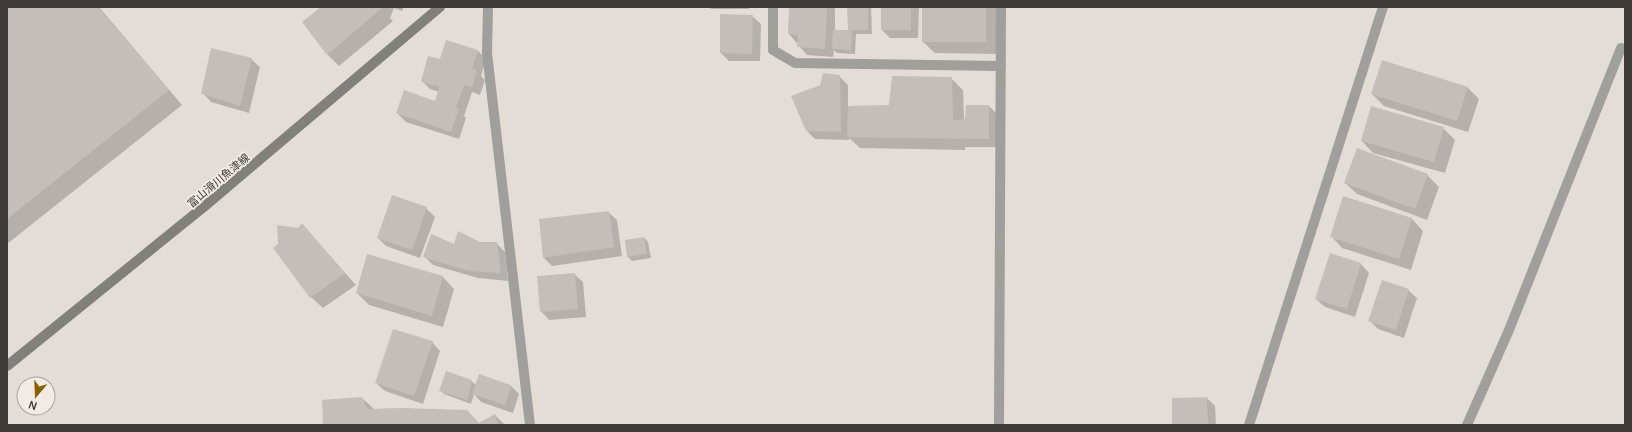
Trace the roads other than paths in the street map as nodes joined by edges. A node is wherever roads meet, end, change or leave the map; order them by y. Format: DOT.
graph roads {
  1 [pos="440,7"];
  2 [pos="488,7"];
  3 [pos="773,7"];
  4 [pos="1001,7"];
  5 [pos="1383,7"];
  6 [pos="1621,48"];
  7 [pos="1001,66"];
  8 [pos="7,366"];
  9 [pos="530,425"];
  10 [pos="999,425"];
  11 [pos="1249,425"];
  12 [pos="1467,425"];
  1 -- 8 [label="main road, 富山滑川魚津線"];
  2 -- 9 [label="street"];
  3 -- 7 [label="street"];
  4 -- 7 [label="street"];
  5 -- 11 [label="street"];
  6 -- 12 [label="street"];
  7 -- 10 [label="street"];
}
